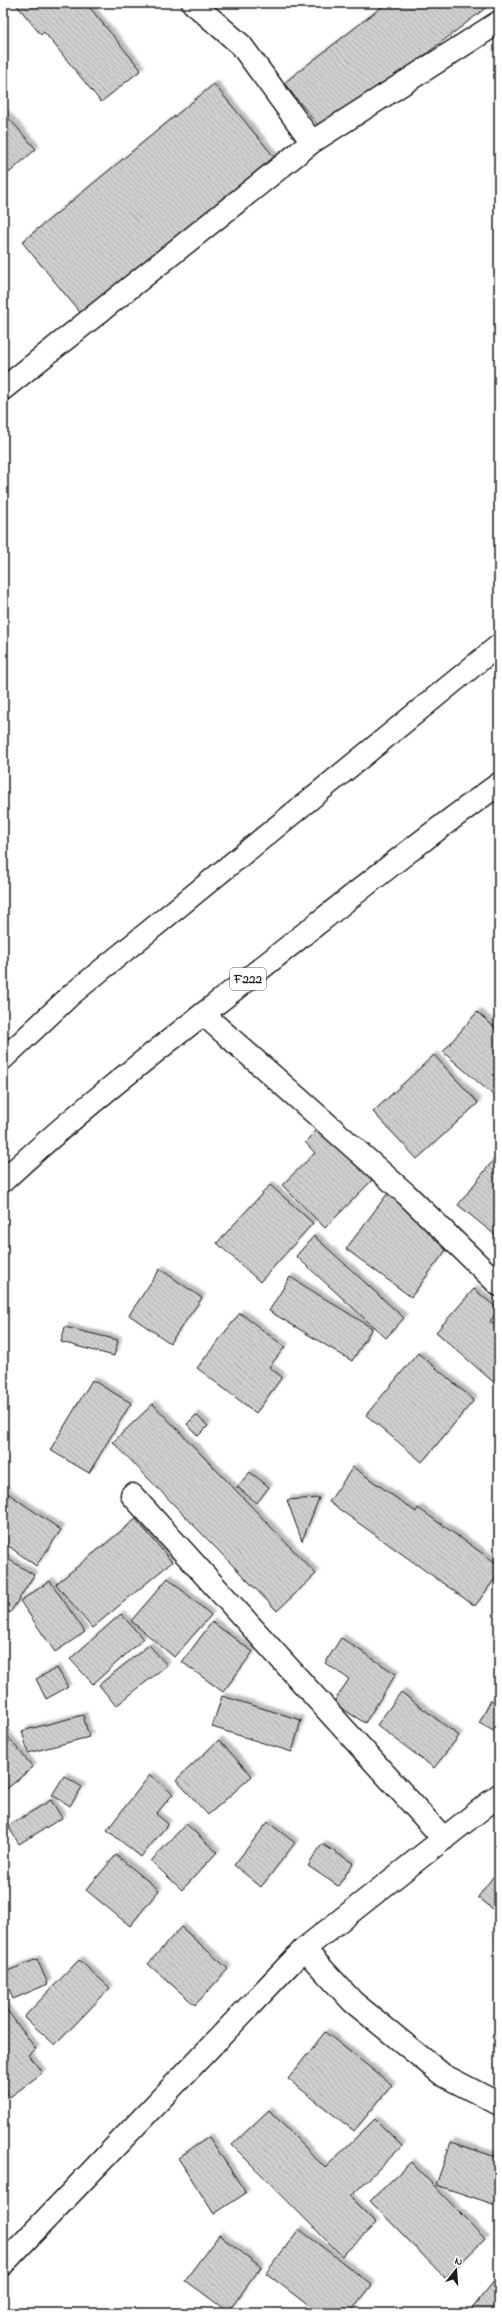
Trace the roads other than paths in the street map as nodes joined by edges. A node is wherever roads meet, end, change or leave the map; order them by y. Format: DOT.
graph roads {
  1 [pos="193,3"];
  2 [pos="499,22"];
  3 [pos="312,142"];
  4 [pos="3,389"];
  5 [pos="499,645"];
  6 [pos="499,784"];
  7 [pos="203,1014"];
  8 [pos="3,1059"];
  9 [pos="3,1181"];
  10 [pos="492,1270"];
  11 [pos="499,1285"];
  12 [pos="132,1496"];
  13 [pos="499,1795"];
  14 [pos="444,1839"];
  15 [pos="304,1949"];
  16 [pos="499,2104"];
  17 [pos="3,2264"];
  1 -- 3 [label="street"];
  2 -- 3 [label="street"];
  3 -- 4 [label="street"];
  5 -- 8 [label="lane"];
  6 -- 7 [label="street, F222"];
  7 -- 9 [label="street, F222"];
  7 -- 10 [label="street"];
  10 -- 11 [label="street"];
  12 -- 14 [label="street"];
  13 -- 14 [label="street"];
  14 -- 15 [label="street"];
  15 -- 16 [label="street"];
  15 -- 17 [label="street"];
}
